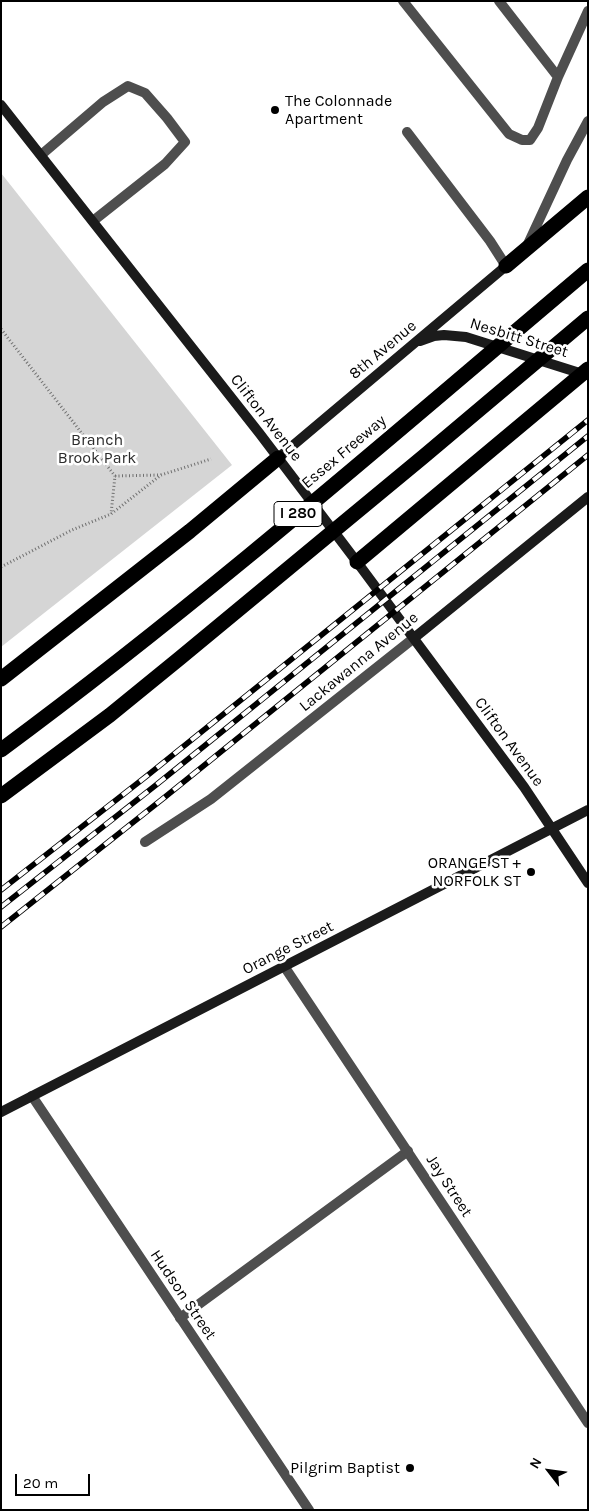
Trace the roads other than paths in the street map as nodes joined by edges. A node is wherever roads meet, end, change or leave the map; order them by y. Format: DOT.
graph roads {
  1 [pos="403,1"];
  2 [pos="499,1"];
  3 [pos="588,11"];
  4 [pos="558,77"];
  5 [pos="1,105"];
  6 [pos="588,121"];
  7 [pos="407,132"];
  8 [pos="41,155"];
  9 [pos="588,197"];
  10 [pos="93,221"];
  11 [pos="525,249"];
  12 [pos="506,266"];
  13 [pos="588,270"];
  14 [pos="588,318"];
  15 [pos="413,345"];
  16 [pos="586,373"];
  17 [pos="278,458"];
  18 [pos="588,497"];
  19 [pos="357,562"];
  20 [pos="414,638"];
  21 [pos="1,679"];
  22 [pos="1,750"];
  23 [pos="1,796"];
  24 [pos="588,810"];
  25 [pos="552,829"];
  26 [pos="145,842"];
  27 [pos="588,883"];
  28 [pos="284,966"];
  29 [pos="32,1096"];
  30 [pos="1,1112"];
  31 [pos="408,1152"];
  32 [pos="180,1318"];
  33 [pos="588,1423"];
  34 [pos="309,1510"];
  1 -- 4 [label="street"];
  2 -- 4 [label="street"];
  3 -- 4 [label="street"];
  5 -- 8 [label="main road, Clifton Avenue"];
  6 -- 11 [label="street"];
  7 -- 12 [label="street"];
  8 -- 10 [label="main road, Clifton Avenue"];
  8 -- 10 [label="street"];
  9 -- 11 [label="highway"];
  10 -- 17 [label="main road, Clifton Avenue"];
  11 -- 12 [label="highway"];
  12 -- 15 [label="main road, 8th Avenue"];
  13 -- 22 [label="highway, Essex Freeway / I 280"];
  14 -- 23 [label="highway, I 280"];
  15 -- 16 [label="main road, Nesbitt Street"];
  15 -- 17 [label="main road, 8th Avenue"];
  16 -- 19 [label="highway"];
  17 -- 19 [label="main road, Clifton Avenue"];
  17 -- 21 [label="highway"];
  18 -- 20 [label="main road, Lackawanna Avenue"];
  19 -- 20 [label="main road, Clifton Avenue"];
  20 -- 25 [label="main road, Clifton Avenue"];
  20 -- 26 [label="street, Lackawanna Avenue"];
  24 -- 25 [label="main road, Orange Street"];
  25 -- 27 [label="main road, Clifton Avenue"];
  25 -- 28 [label="main road, Orange Street"];
  28 -- 29 [label="main road, Orange Street"];
  28 -- 31 [label="street, Jay Street"];
  29 -- 30 [label="main road, Orange Street"];
  29 -- 32 [label="street, Hudson Street"];
  31 -- 32 [label="street"];
  31 -- 33 [label="street, Jay Street"];
  32 -- 34 [label="street, Hudson Street"];
}
